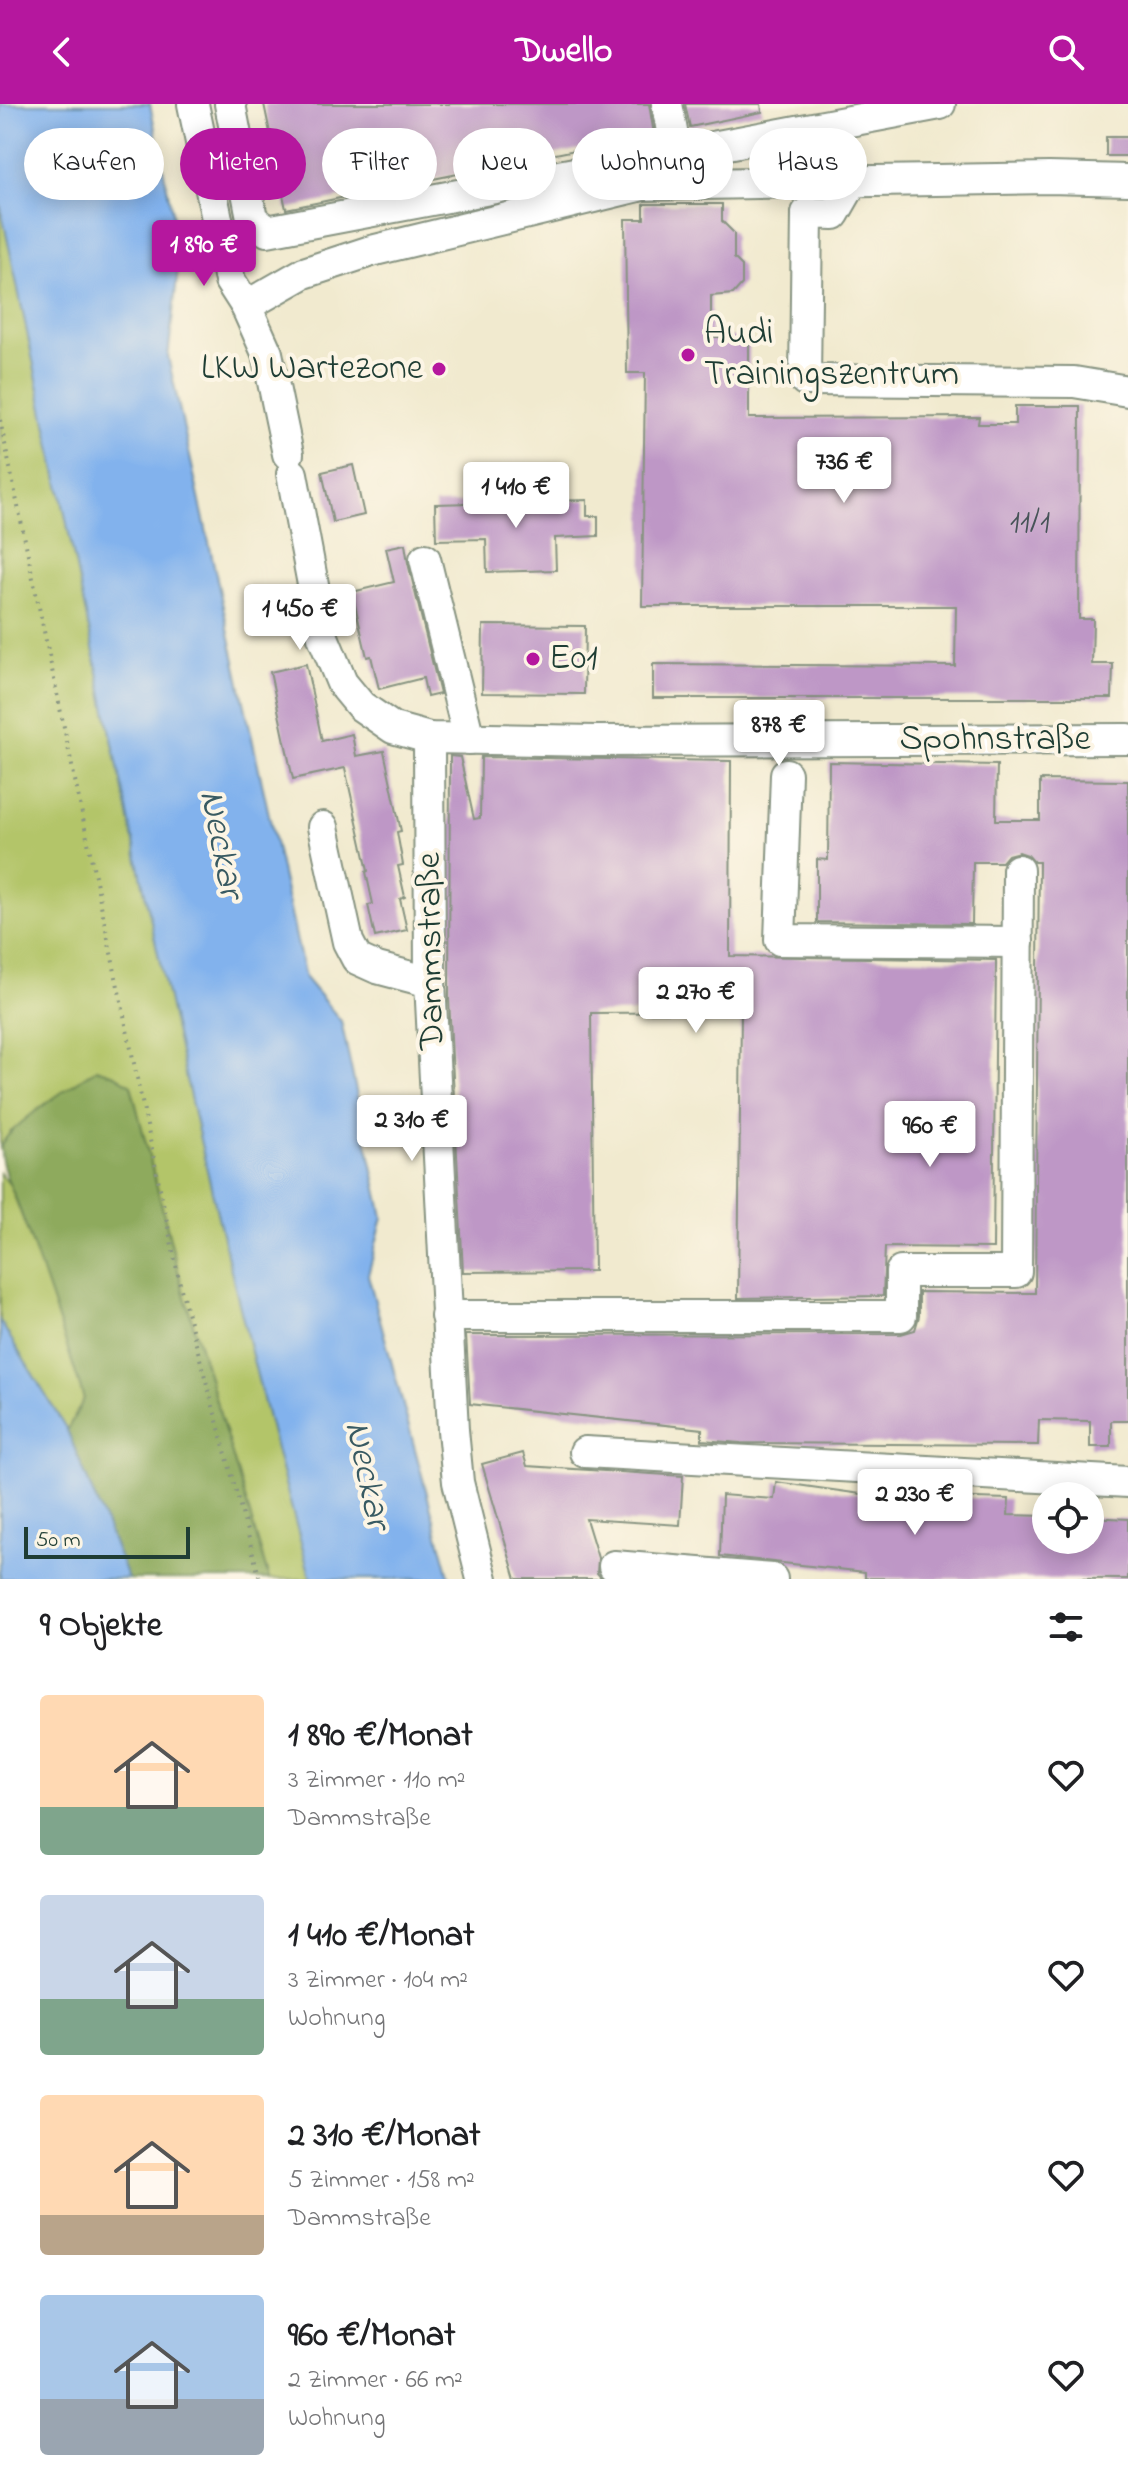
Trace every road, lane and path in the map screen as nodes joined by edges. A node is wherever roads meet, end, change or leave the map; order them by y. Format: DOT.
graph roads {
  1 [pos="193,104"];
  2 [pos="230,104"];
  3 [pos="667,104"];
  4 [pos="940,104"];
  5 [pos="671,128"];
  6 [pos="733,142"];
  7 [pos="572,173"];
  8 [pos="1128,180"];
  9 [pos="867,181"];
  10 [pos="749,183"];
  11 [pos="842,200"];
  12 [pos="246,306"];
  13 [pos="1128,391"];
  14 [pos="0,420"];
  15 [pos="425,559"];
  16 [pos="429,738"];
  17 [pos="469,739"];
  18 [pos="1128,739"];
  19 [pos="786,774"];
  20 [pos="323,827"];
  21 [pos="1018,870"];
  22 [pos="1018,942"];
  23 [pos="430,982"];
  24 [pos="446,1316"];
  25 [pos="585,1452"];
  26 [pos="1128,1482"];
  27 [pos="614,1566"];
  28 [pos="260,1579"];
  29 [pos="482,1579"];
  30 [pos="772,1579"];
  1 -- 12 [label="street"];
  2 -- 7 [label="street"];
  3 -- 5 [label="street"];
  4 -- 6 [label="street"];
  8 -- 9 [label="street"];
  10 -- 12 [label="street"];
  11 -- 13 [label="street"];
  12 -- 16 [label="street"];
  14 -- 28 [label="path"];
  15 -- 17 [label="street"];
  16 -- 17 [label="street, Spohnstraße"];
  16 -- 23 [label="street, Dammstraße"];
  17 -- 18 [label="street, Spohnstraße"];
  19 -- 22 [label="street"];
  20 -- 23 [label="street"];
  21 -- 22 [label="street"];
  22 -- 24 [label="street"];
  23 -- 24 [label="street, Dammstraße"];
  24 -- 29 [label="street, Dammstraße"];
  25 -- 26 [label="street"];
  27 -- 30 [label="street"];
}
